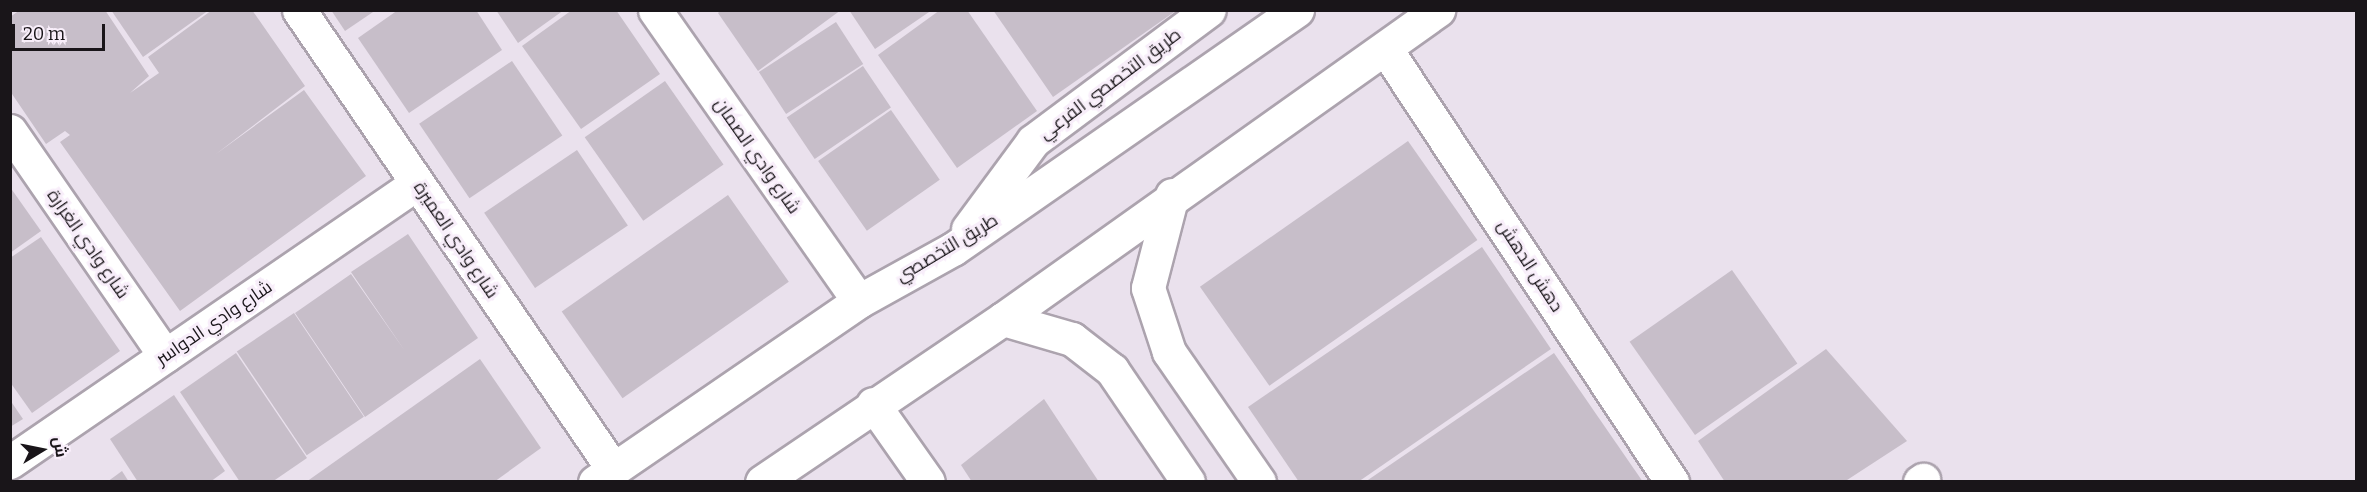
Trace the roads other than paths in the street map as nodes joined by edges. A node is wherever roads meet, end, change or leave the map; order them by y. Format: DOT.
graph roads {
  1 [pos="299,10"];
  2 [pos="655,10"];
  3 [pos="1209,10"];
  4 [pos="1297,10"];
  5 [pos="1438,10"];
  6 [pos="1462,10"];
  7 [pos="1387,51"];
  8 [pos="10,131"];
  9 [pos="417,183"];
  10 [pos="1172,195"];
  11 [pos="953,249"];
  12 [pos="859,301"];
  13 [pos="1003,319"];
  14 [pos="165,356"];
  15 [pos="873,404"];
  16 [pos="10,462"];
  17 [pos="604,475"];
  18 [pos="762,482"];
  19 [pos="928,482"];
  20 [pos="1188,482"];
  21 [pos="1259,482"];
  22 [pos="1672,482"];
  1 -- 9 [label="street, شارع وادي العميرة"];
  2 -- 12 [label="street, شارع وادي الصمان"];
  3 -- 11 [label="street, طريق التخصصي الفرعي"];
  4 -- 11 [label="street, طريق التخصصي"];
  5 -- 7 [label="street"];
  6 -- 7 [label="street"];
  7 -- 10 [label="street"];
  7 -- 22 [label="street, دهش الدهش"];
  8 -- 14 [label="street, شارع وادي الغرارة"];
  9 -- 14 [label="street, شارع وادي الدواسر"];
  9 -- 17 [label="street, شارع وادي العميرة"];
  10 -- 13 [label="street"];
  10 -- 21 [label="street"];
  11 -- 12 [label="street, طريق التخصصي"];
  12 -- 17 [label="street, طريق التخصصي"];
  13 -- 15 [label="street"];
  13 -- 20 [label="street"];
  14 -- 16 [label="street, شارع وادي الدواسر"];
  15 -- 18 [label="street"];
  15 -- 19 [label="street"];
}
